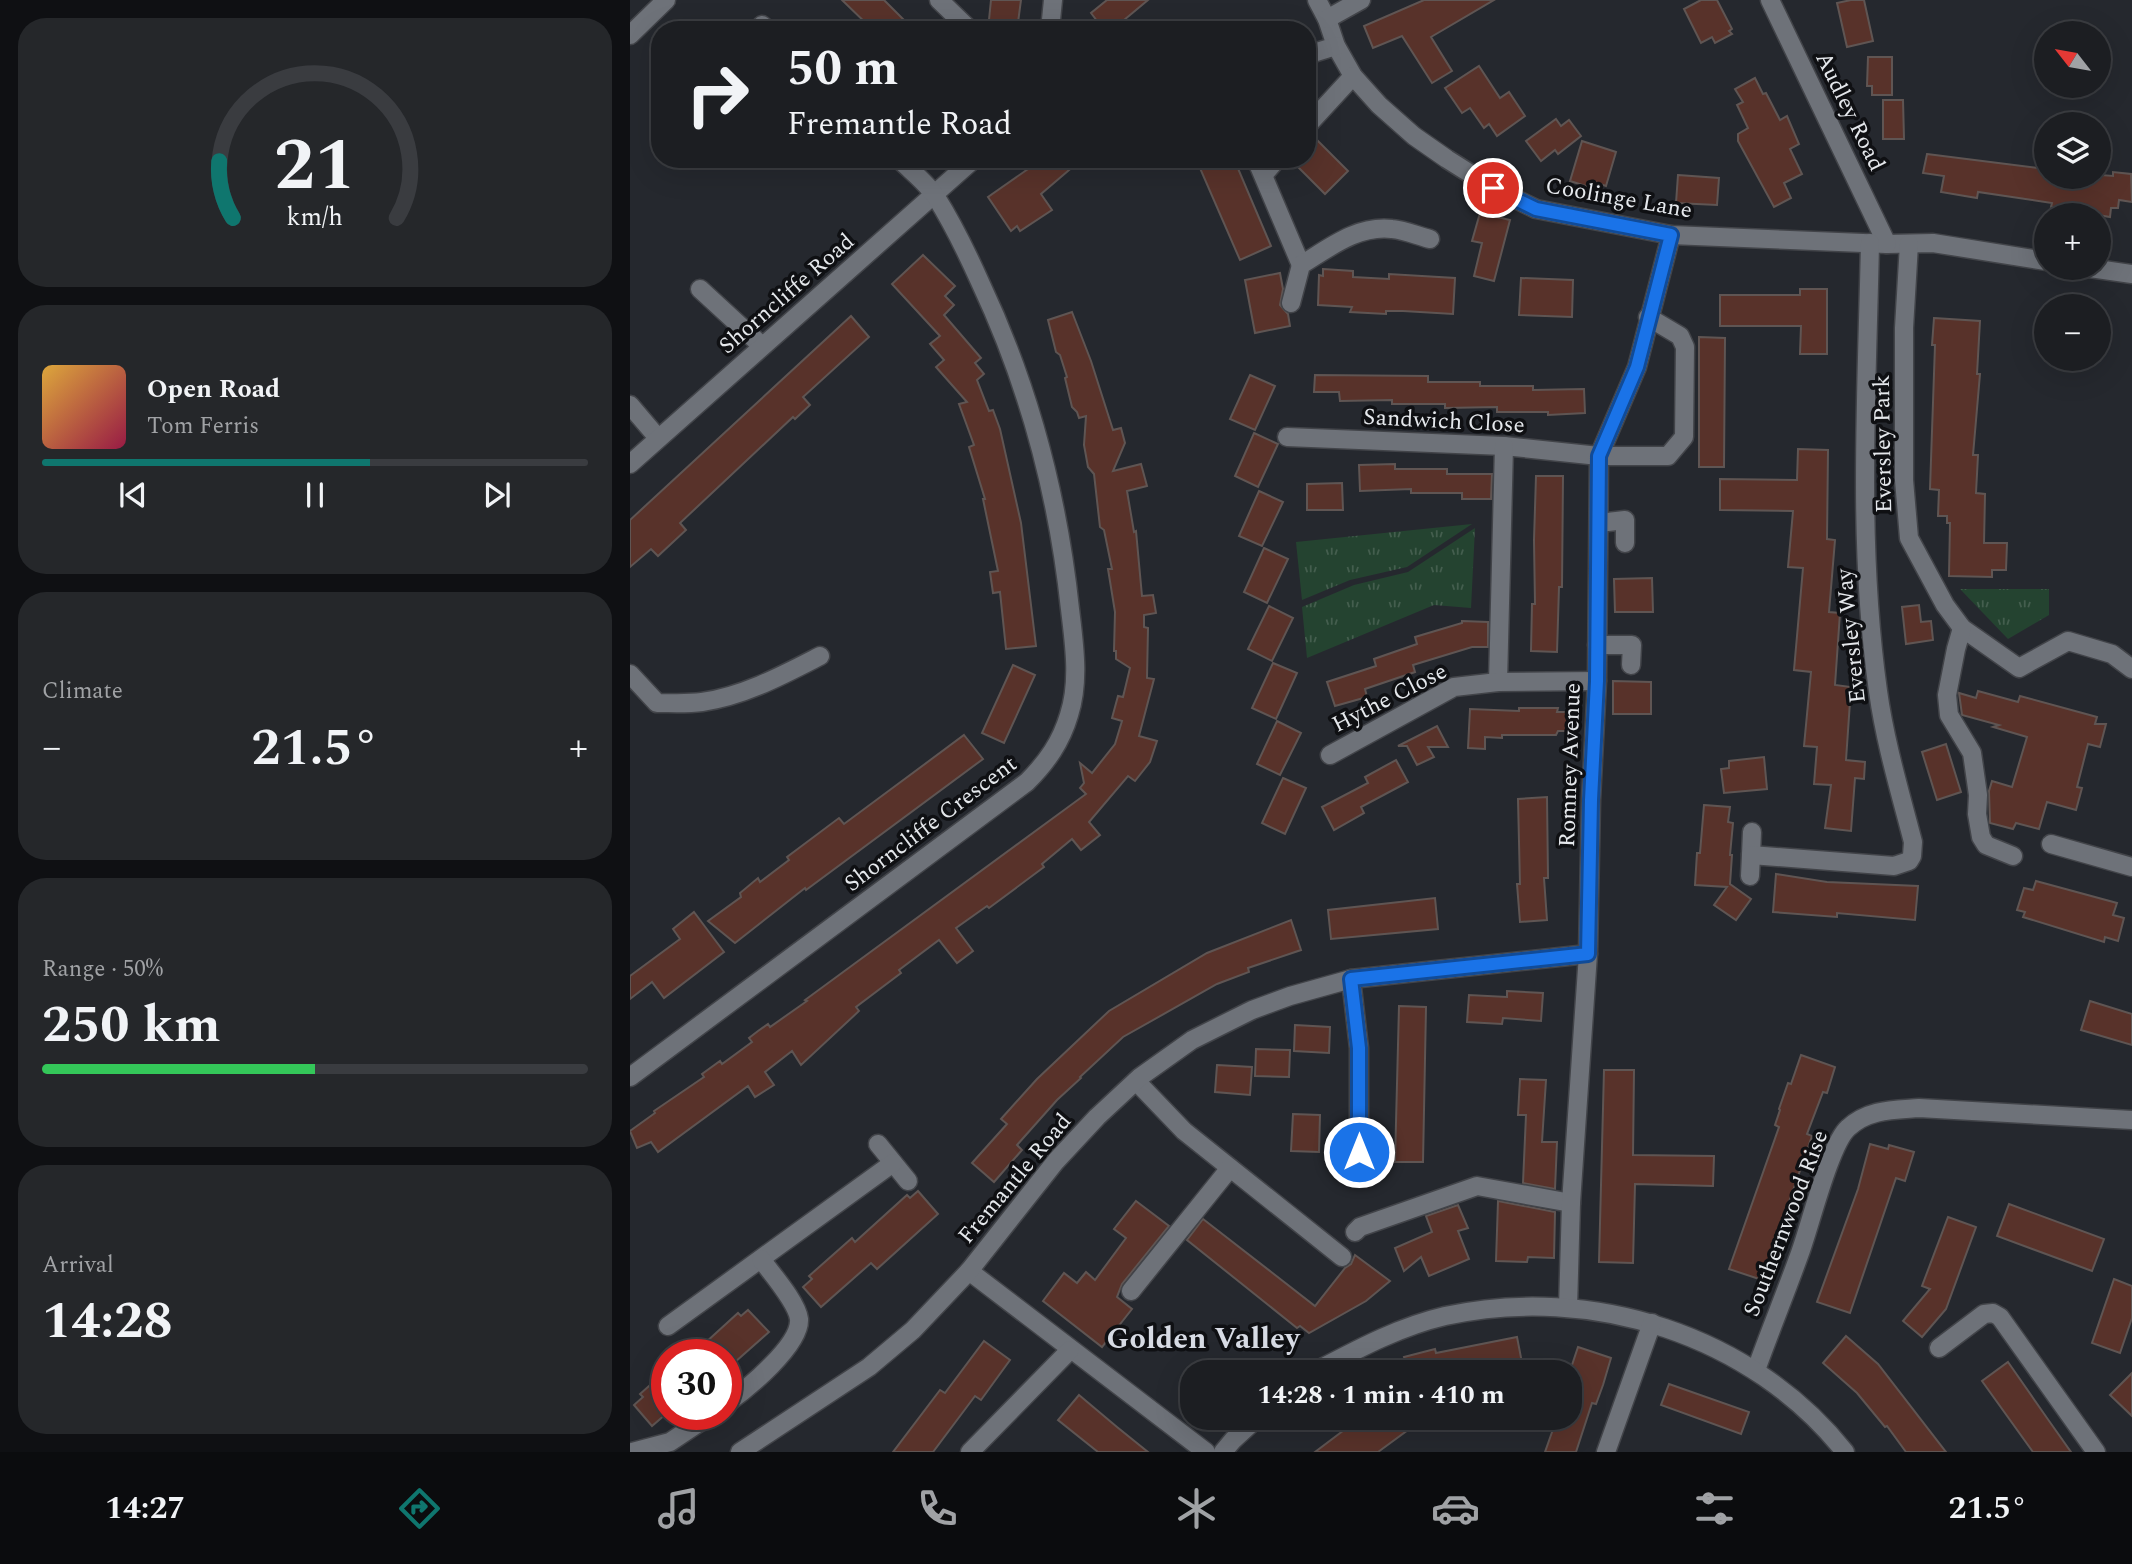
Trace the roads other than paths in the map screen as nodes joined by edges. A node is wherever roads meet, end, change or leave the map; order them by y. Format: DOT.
graph roads {
  1 [pos="666,0"];
  2 [pos="939,0"];
  3 [pos="1053,0"];
  4 [pos="1317,0"];
  5 [pos="1361,0"];
  6 [pos="1770,0"];
  7 [pos="1327,19"];
  8 [pos="961,21"];
  9 [pos="1051,21"];
  10 [pos="630,35"];
  11 [pos="1336,46"];
  12 [pos="1316,52"];
  13 [pos="1353,76"];
  14 [pos="1316,116"];
  15 [pos="908,168"];
  16 [pos="964,168"];
  17 [pos="1260,168"];
  18 [pos="935,195"];
  19 [pos="1671,235"];
  20 [pos="1430,239"];
  21 [pos="1878,243"];
  22 [pos="1909,244"];
  23 [pos="2034,259"];
  24 [pos="1301,265"];
  25 [pos="2111,271"];
  26 [pos="2132,274"];
  27 [pos="700,289"];
  28 [pos="1291,303"];
  29 [pos="1648,317"];
  30 [pos="762,346"];
  31 [pos="630,405"];
  32 [pos="1287,436"];
  33 [pos="658,438"];
  34 [pos="1504,446"];
  35 [pos="1599,456"];
  36 [pos="630,464"];
  37 [pos="1600,523"];
  38 [pos="1625,543"];
  39 [pos="1962,628"];
  40 [pos="1597,645"];
  41 [pos="820,656"];
  42 [pos="1631,665"];
  43 [pos="2132,669"];
  44 [pos="630,674"];
  45 [pos="1597,681"];
  46 [pos="1498,682"];
  47 [pos="1331,755"];
  48 [pos="1752,832"];
  49 [pos="2051,844"];
  50 [pos="1751,855"];
  51 [pos="2013,856"];
  52 [pos="2132,867"];
  53 [pos="1750,876"];
  54 [pos="1588,954"];
  55 [pos="1351,979"];
  56 [pos="630,1077"];
  57 [pos="1136,1081"];
  58 [pos="2132,1120"];
  59 [pos="878,1144"];
  60 [pos="893,1163"];
  61 [pos="1230,1168"];
  62 [pos="1359,1178"];
  63 [pos="908,1181"];
  64 [pos="1571,1203"];
  65 [pos="1355,1232"];
  66 [pos="1342,1258"];
  67 [pos="761,1259"];
  68 [pos="969,1271"];
  69 [pos="1131,1291"];
  70 [pos="1568,1308"];
  71 [pos="1652,1323"];
  72 [pos="668,1326"];
  73 [pos="1939,1348"];
  74 [pos="1070,1350"];
  75 [pos="1337,1360"];
  76 [pos="1756,1370"];
  77 [pos="742,1390"];
  78 [pos="688,1430"];
  79 [pos="1245,1430"];
  80 [pos="632,1452"];
  81 [pos="740,1452"];
  82 [pos="970,1452"];
  83 [pos="1206,1452"];
  84 [pos="1223,1452"];
  85 [pos="1606,1452"];
  86 [pos="1845,1452"];
  87 [pos="2096,1452"];
  1 -- 10 [label="street"];
  2 -- 8 [label="street"];
  3 -- 9 [label="street"];
  4 -- 7 [label="street, Coolinge Lane"];
  5 -- 7 [label="street"];
  6 -- 21 [label="street, Audley Road"];
  7 -- 11 [label="street, Coolinge Lane"];
  11 -- 12 [label="street"];
  11 -- 13 [label="street, Coolinge Lane"];
  13 -- 14 [label="street"];
  13 -- 19 [label="street, Coolinge Lane"];
  15 -- 18 [label="street, Shorncliffe Crescent"];
  16 -- 18 [label="street, Shorncliffe Road"];
  17 -- 24 [label="street"];
  18 -- 30 [label="street, Shorncliffe Road"];
  18 -- 56 [label="street, Shorncliffe Crescent"];
  19 -- 21 [label="street, Coolinge Lane"];
  19 -- 29 [label="street, Romney Avenue"];
  20 -- 24 [label="street"];
  21 -- 22 [label="street, Coolinge Lane"];
  21 -- 50 [label="street, Eversley Way"];
  22 -- 23 [label="street, Coolinge Lane"];
  22 -- 39 [label="street, Eversley Park"];
  24 -- 28 [label="street"];
  25 -- 26 [label="street"];
  27 -- 30 [label="street"];
  29 -- 35 [label="street, Romney Avenue"];
  29 -- 35 [label="street, Sandwich Close"];
  30 -- 33 [label="street, Shorncliffe Road"];
  31 -- 33 [label="street"];
  32 -- 34 [label="street, Sandwich Close"];
  33 -- 36 [label="street, Shorncliffe Road"];
  34 -- 35 [label="street, Sandwich Close"];
  34 -- 46 [label="street"];
  35 -- 37 [label="street, Romney Avenue"];
  37 -- 38 [label="street"];
  37 -- 40 [label="street, Romney Avenue"];
  39 -- 43 [label="street, Eversley Park"];
  39 -- 51 [label="street"];
  40 -- 42 [label="street"];
  40 -- 45 [label="street, Romney Avenue"];
  41 -- 44 [label="street"];
  45 -- 46 [label="street, Hythe Close"];
  45 -- 54 [label="street, Romney Avenue"];
  46 -- 47 [label="street, Hythe Close"];
  48 -- 50 [label="street"];
  49 -- 52 [label="street"];
  50 -- 53 [label="street"];
  54 -- 55 [label="street, Fremantle Road"];
  54 -- 64 [label="street, Romney Avenue"];
  55 -- 57 [label="street, Fremantle Road"];
  55 -- 62 [label="street"];
  57 -- 61 [label="street"];
  57 -- 68 [label="street, Fremantle Road"];
  58 -- 76 [label="street, Southernwood Rise"];
  59 -- 60 [label="street"];
  60 -- 63 [label="street"];
  60 -- 67 [label="street"];
  61 -- 66 [label="street"];
  61 -- 69 [label="street"];
  64 -- 65 [label="street"];
  64 -- 70 [label="street, Romney Avenue"];
  67 -- 72 [label="street"];
  67 -- 77 [label="street"];
  68 -- 74 [label="street"];
  68 -- 81 [label="street, Fremantle Road"];
  70 -- 71 [label="street"];
  70 -- 75 [label="street"];
  71 -- 76 [label="street"];
  71 -- 85 [label="street"];
  73 -- 87 [label="street"];
  74 -- 82 [label="street"];
  74 -- 83 [label="street"];
  76 -- 86 [label="street"];
  78 -- 80 [label="street"];
  79 -- 84 [label="street"];
}
